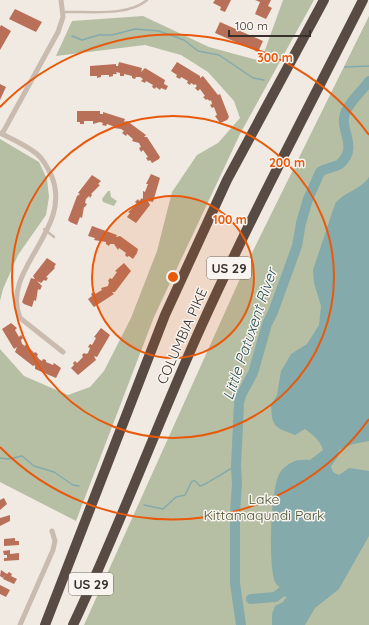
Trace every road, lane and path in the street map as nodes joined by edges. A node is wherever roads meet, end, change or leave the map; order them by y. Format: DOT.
graph roads {
  1 [pos="61,0"];
  2 [pos="147,0"];
  3 [pos="324,0"];
  4 [pos="363,0"];
  5 [pos="63,12"];
  6 [pos="1,133"];
  7 [pos="44,230"];
  8 [pos="54,237"];
  9 [pos="32,244"];
  10 [pos="16,275"];
  11 [pos="12,286"];
  12 [pos="11,296"];
  13 [pos="64,352"];
  14 [pos="52,531"];
  15 [pos="20,625"];
  16 [pos="45,625"];
  17 [pos="73,625"];
  1 -- 5 [label="street"];
  2 -- 5 [label="lane"];
  3 -- 16 [label="highway, COLUMBIA PIKE / US 29"];
  4 -- 17 [label="highway, COLUMBIA PIKE / US 29"];
  5 -- 6 [label="street"];
  6 -- 7 [label="street"];
  7 -- 8 [label="lane"];
  7 -- 9 [label="street"];
  10 -- 11 [label="street"];
  12 -- 13 [label="street"];
  14 -- 15 [label="street"];
}
